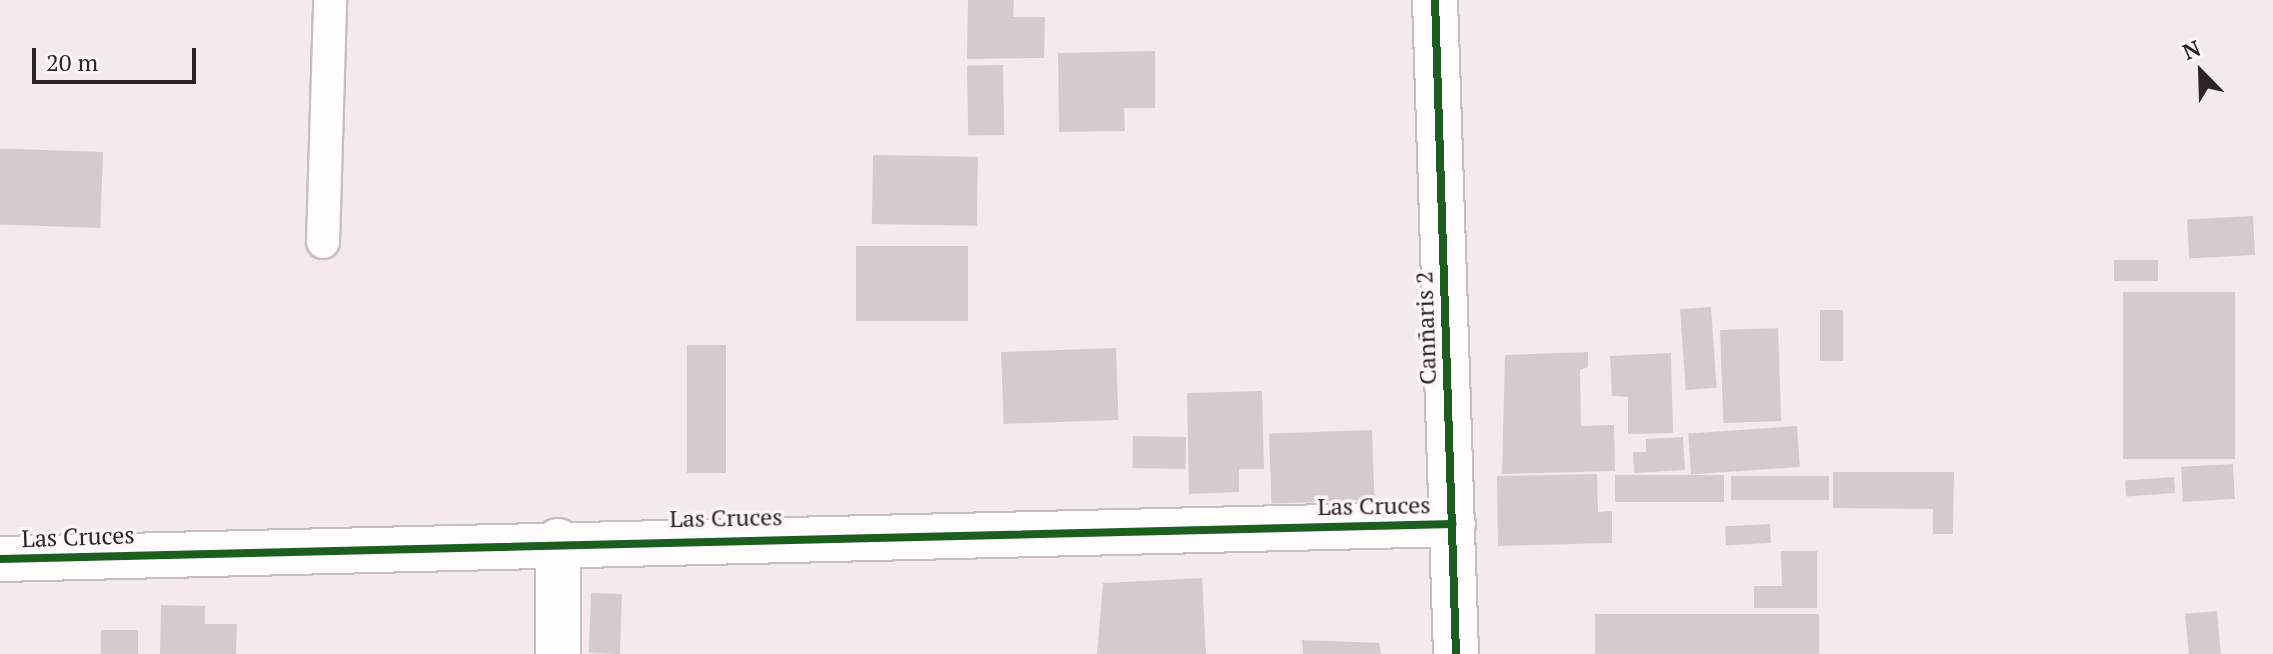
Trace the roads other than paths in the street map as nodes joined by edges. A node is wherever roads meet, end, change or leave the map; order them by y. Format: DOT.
graph roads {
  1 [pos="330,0"];
  2 [pos="1435,0"];
  3 [pos="323,242"];
  4 [pos="1453,524"];
  5 [pos="558,541"];
  6 [pos="0,559"];
  7 [pos="558,654"];
  8 [pos="1456,654"];
  1 -- 3 [label="lane"];
  2 -- 4 [label="street, Canñaris 2"];
  4 -- 5 [label="street, Las Cruces"];
  4 -- 8 [label="street, Canñaris 2"];
  5 -- 6 [label="street, Las Cruces"];
  5 -- 7 [label="street"];
}
